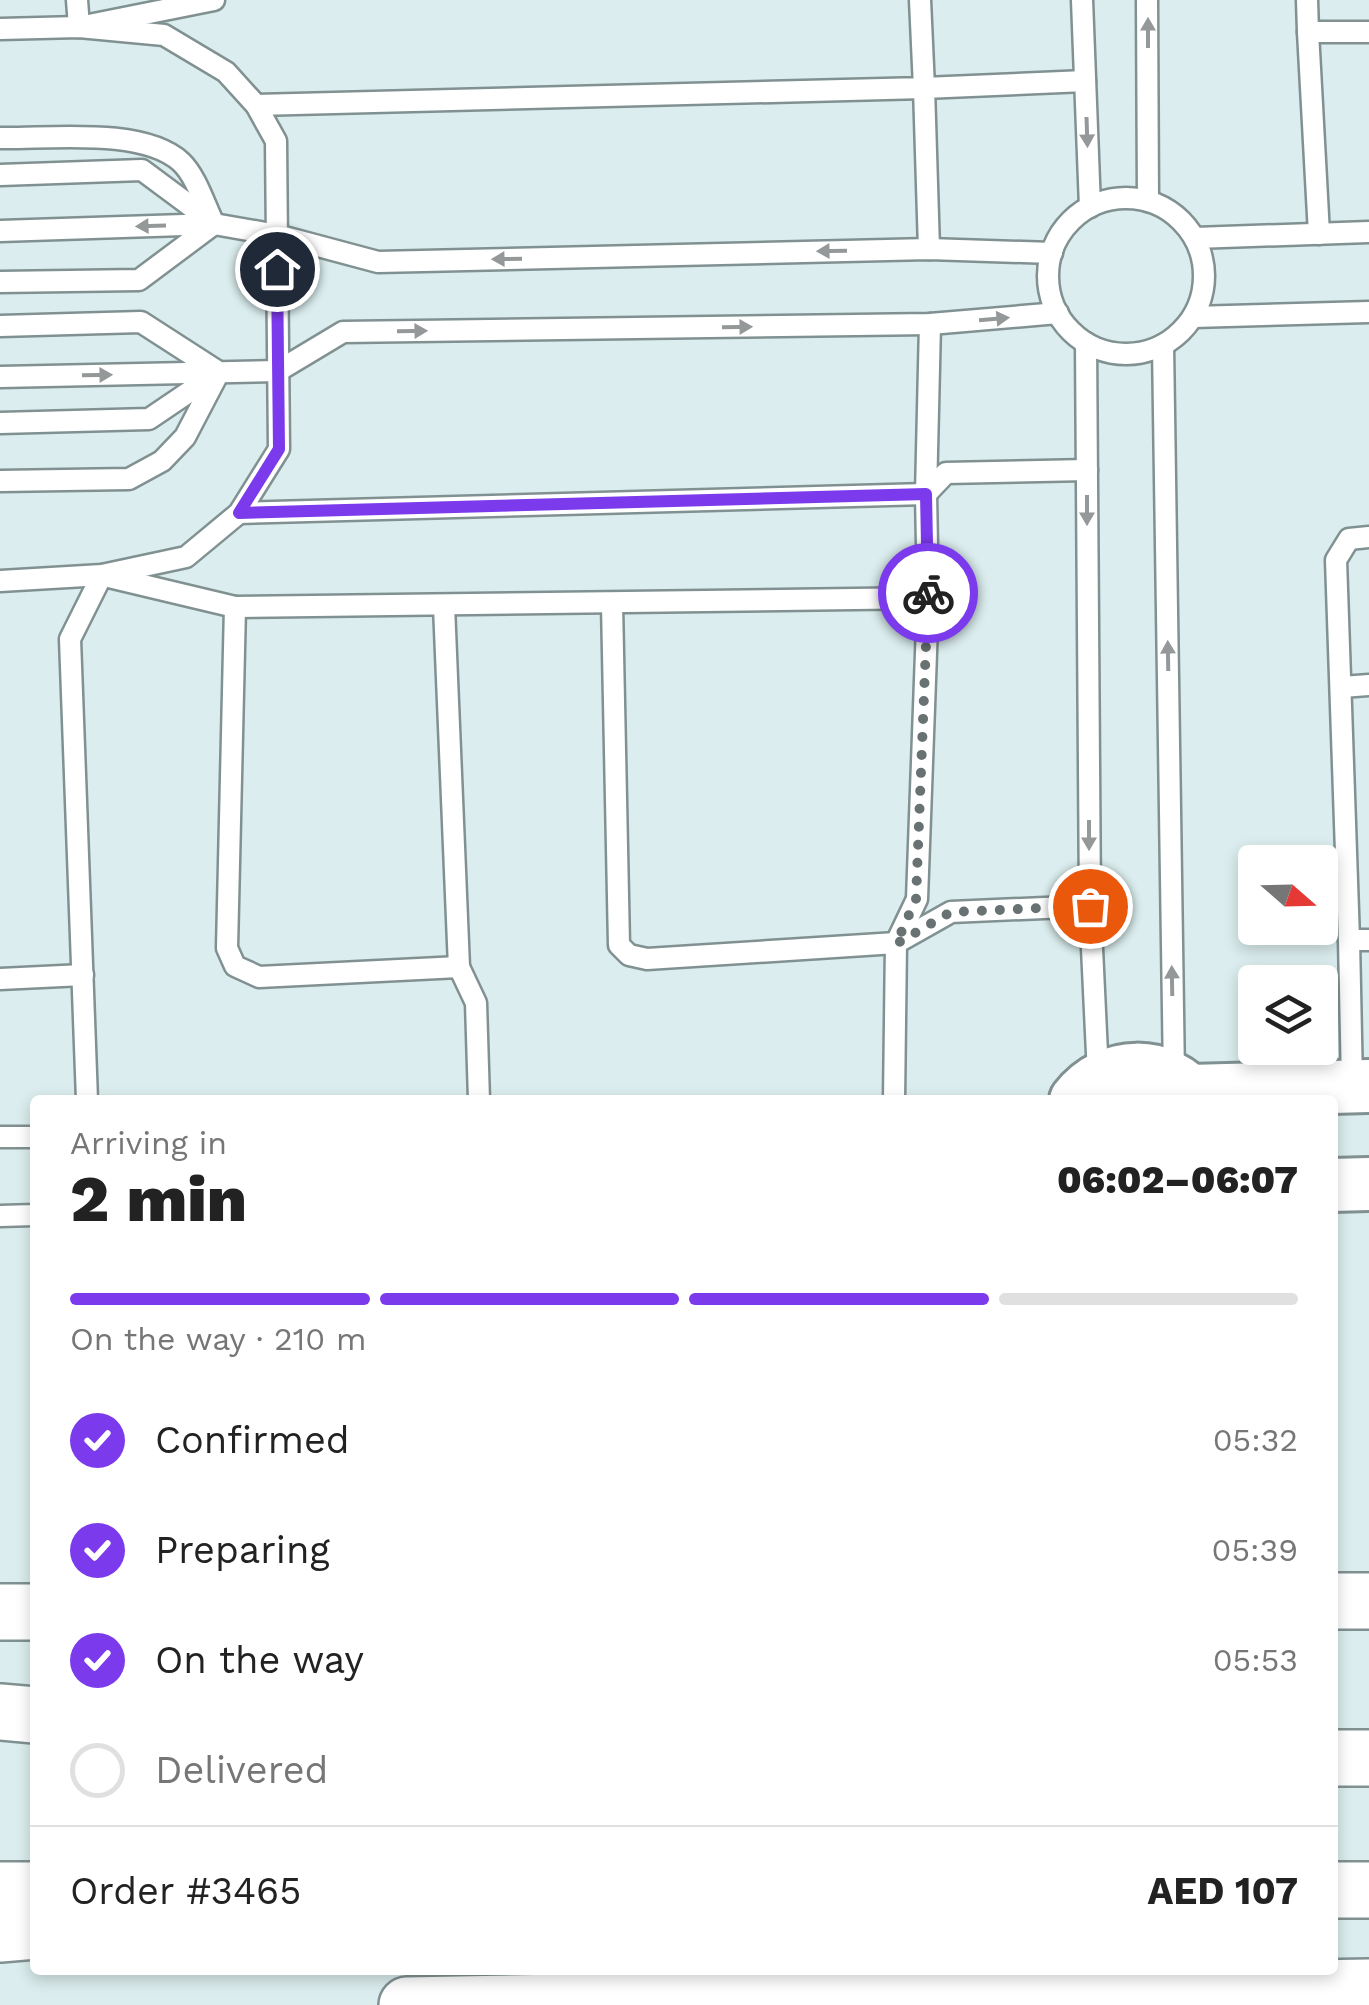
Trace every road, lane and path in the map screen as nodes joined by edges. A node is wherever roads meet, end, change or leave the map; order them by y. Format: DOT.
graph roads {
  1 [pos="77,0"];
  2 [pos="214,0"];
  3 [pos="920,0"];
  4 [pos="1082,0"];
  5 [pos="1148,0"];
  6 [pos="1307,0"];
  7 [pos="79,27"];
  8 [pos="0,29"];
  9 [pos="1308,32"];
  10 [pos="1369,32"];
  11 [pos="1085,81"];
  12 [pos="924,88"];
  13 [pos="256,105"];
  14 [pos="0,138"];
  15 [pos="0,176"];
  16 [pos="1148,201"];
  17 [pos="1090,207"];
  18 [pos="214,224"];
  19 [pos="0,231"];
  20 [pos="1369,232"];
  21 [pos="277,234"];
  22 [pos="1319,234"];
  23 [pos="1195,238"];
  24 [pos="929,248"];
  25 [pos="1052,253"];
  26 [pos="0,282"];
  27 [pos="1369,312"];
  28 [pos="1058,313"];
  29 [pos="1193,317"];
  30 [pos="930,324"];
  31 [pos="0,326"];
  32 [pos="1086,343"];
  33 [pos="1163,344"];
  34 [pos="278,371"];
  35 [pos="219,372"];
  36 [pos="0,377"];
  37 [pos="0,423"];
  38 [pos="1086,470"];
  39 [pos="0,481"];
  40 [pos="926,494"];
  41 [pos="239,513"];
  42 [pos="1369,536"];
  43 [pos="102,575"];
  44 [pos="0,581"];
  45 [pos="928,598"];
  46 [pos="612,604"];
  47 [pos="235,606"];
  48 [pos="444,606"];
  49 [pos="1369,684"];
  50 [pos="1342,687"];
  51 [pos="1090,906"];
  52 [pos="1359,940"];
  53 [pos="896,944"];
  54 [pos="459,967"];
  55 [pos="83,975"];
  56 [pos="0,979"];
  57 [pos="1360,1086"];
  58 [pos="1087,1089"];
  59 [pos="1187,1090"];
  60 [pos="87,1095"];
  61 [pos="479,1095"];
  62 [pos="894,1095"];
  63 [pos="0,1137"];
  64 [pos="30,1137"];
  65 [pos="1338,1184"];
  66 [pos="1369,1184"];
  67 [pos="30,1215"];
  68 [pos="0,1216"];
  69 [pos="1338,1601"];
  70 [pos="1369,1601"];
  71 [pos="0,1612"];
  72 [pos="30,1612"];
  73 [pos="0,1712"];
  74 [pos="30,1715"];
  75 [pos="0,1747"];
  76 [pos="30,1747"];
  77 [pos="1338,1758"];
  78 [pos="1369,1758"];
  79 [pos="0,1890"];
  80 [pos="30,1890"];
  81 [pos="1338,1890"];
  82 [pos="1369,1890"];
  83 [pos="30,1932"];
  84 [pos="0,1934"];
  85 [pos="1369,1987"];
  86 [pos="407,2005"];
  1 -- 7 [label="lane"];
  2 -- 7 [label="lane"];
  3 -- 12 [label="lane"];
  4 -- 11 [label="lane"];
  16 -- 5 [label="lane, one-way"];
  6 -- 9 [label="lane"];
  7 -- 8 [label="lane"];
  7 -- 13 [label="lane"];
  9 -- 10 [label="lane"];
  9 -- 22 [label="lane"];
  11 -- 12 [label="lane"];
  11 -- 17 [label="lane, one-way"];
  12 -- 13 [label="lane"];
  12 -- 24 [label="lane"];
  13 -- 21 [label="lane"];
  14 -- 18 [label="lane"];
  15 -- 18 [label="lane"];
  16 -- 17 [label="lane"];
  16 -- 23 [label="lane"];
  17 -- 25 [label="lane"];
  18 -- 19 [label="lane, one-way"];
  18 -- 21 [label="lane"];
  18 -- 26 [label="lane"];
  20 -- 22 [label="lane"];
  24 -- 21 [label="lane, one-way"];
  21 -- 34 [label="lane"];
  22 -- 23 [label="lane"];
  23 -- 29 [label="lane"];
  24 -- 25 [label="lane"];
  25 -- 28 [label="lane"];
  27 -- 29 [label="lane"];
  30 -- 28 [label="lane, one-way"];
  28 -- 32 [label="lane"];
  29 -- 33 [label="lane"];
  34 -- 30 [label="lane, one-way"];
  30 -- 40 [label="lane"];
  31 -- 35 [label="lane"];
  32 -- 33 [label="lane"];
  32 -- 38 [label="lane"];
  59 -- 33 [label="lane, one-way"];
  34 -- 35 [label="lane"];
  34 -- 41 [label="lane"];
  36 -- 35 [label="lane, one-way"];
  35 -- 37 [label="lane"];
  35 -- 39 [label="lane"];
  38 -- 40 [label="lane"];
  38 -- 51 [label="lane, one-way"];
  40 -- 41 [label="lane"];
  40 -- 45 [label="lane"];
  41 -- 43 [label="lane"];
  42 -- 50 [label="lane"];
  43 -- 44 [label="lane"];
  43 -- 47 [label="lane"];
  43 -- 55 [label="lane"];
  45 -- 46 [label="lane"];
  45 -- 53 [label="lane"];
  46 -- 48 [label="lane"];
  46 -- 53 [label="lane"];
  47 -- 48 [label="lane"];
  47 -- 54 [label="lane"];
  48 -- 54 [label="lane"];
  49 -- 50 [label="lane"];
  50 -- 52 [label="lane"];
  51 -- 53 [label="lane"];
  51 -- 58 [label="lane"];
  52 -- 57 [label="lane"];
  53 -- 62 [label="lane"];
  54 -- 61 [label="lane"];
  55 -- 56 [label="lane"];
  55 -- 60 [label="lane"];
  57 -- 59 [label="street"];
  58 -- 59 [label="street"];
  63 -- 64 [label="lane"];
  65 -- 66 [label="street"];
  67 -- 68 [label="lane"];
  69 -- 70 [label="main road"];
  71 -- 72 [label="main road"];
  73 -- 74 [label="main road"];
  75 -- 76 [label="main road"];
  77 -- 78 [label="main road"];
  79 -- 80 [label="main road"];
  81 -- 82 [label="main road"];
  83 -- 84 [label="main road"];
  85 -- 86 [label="main road"];
}
